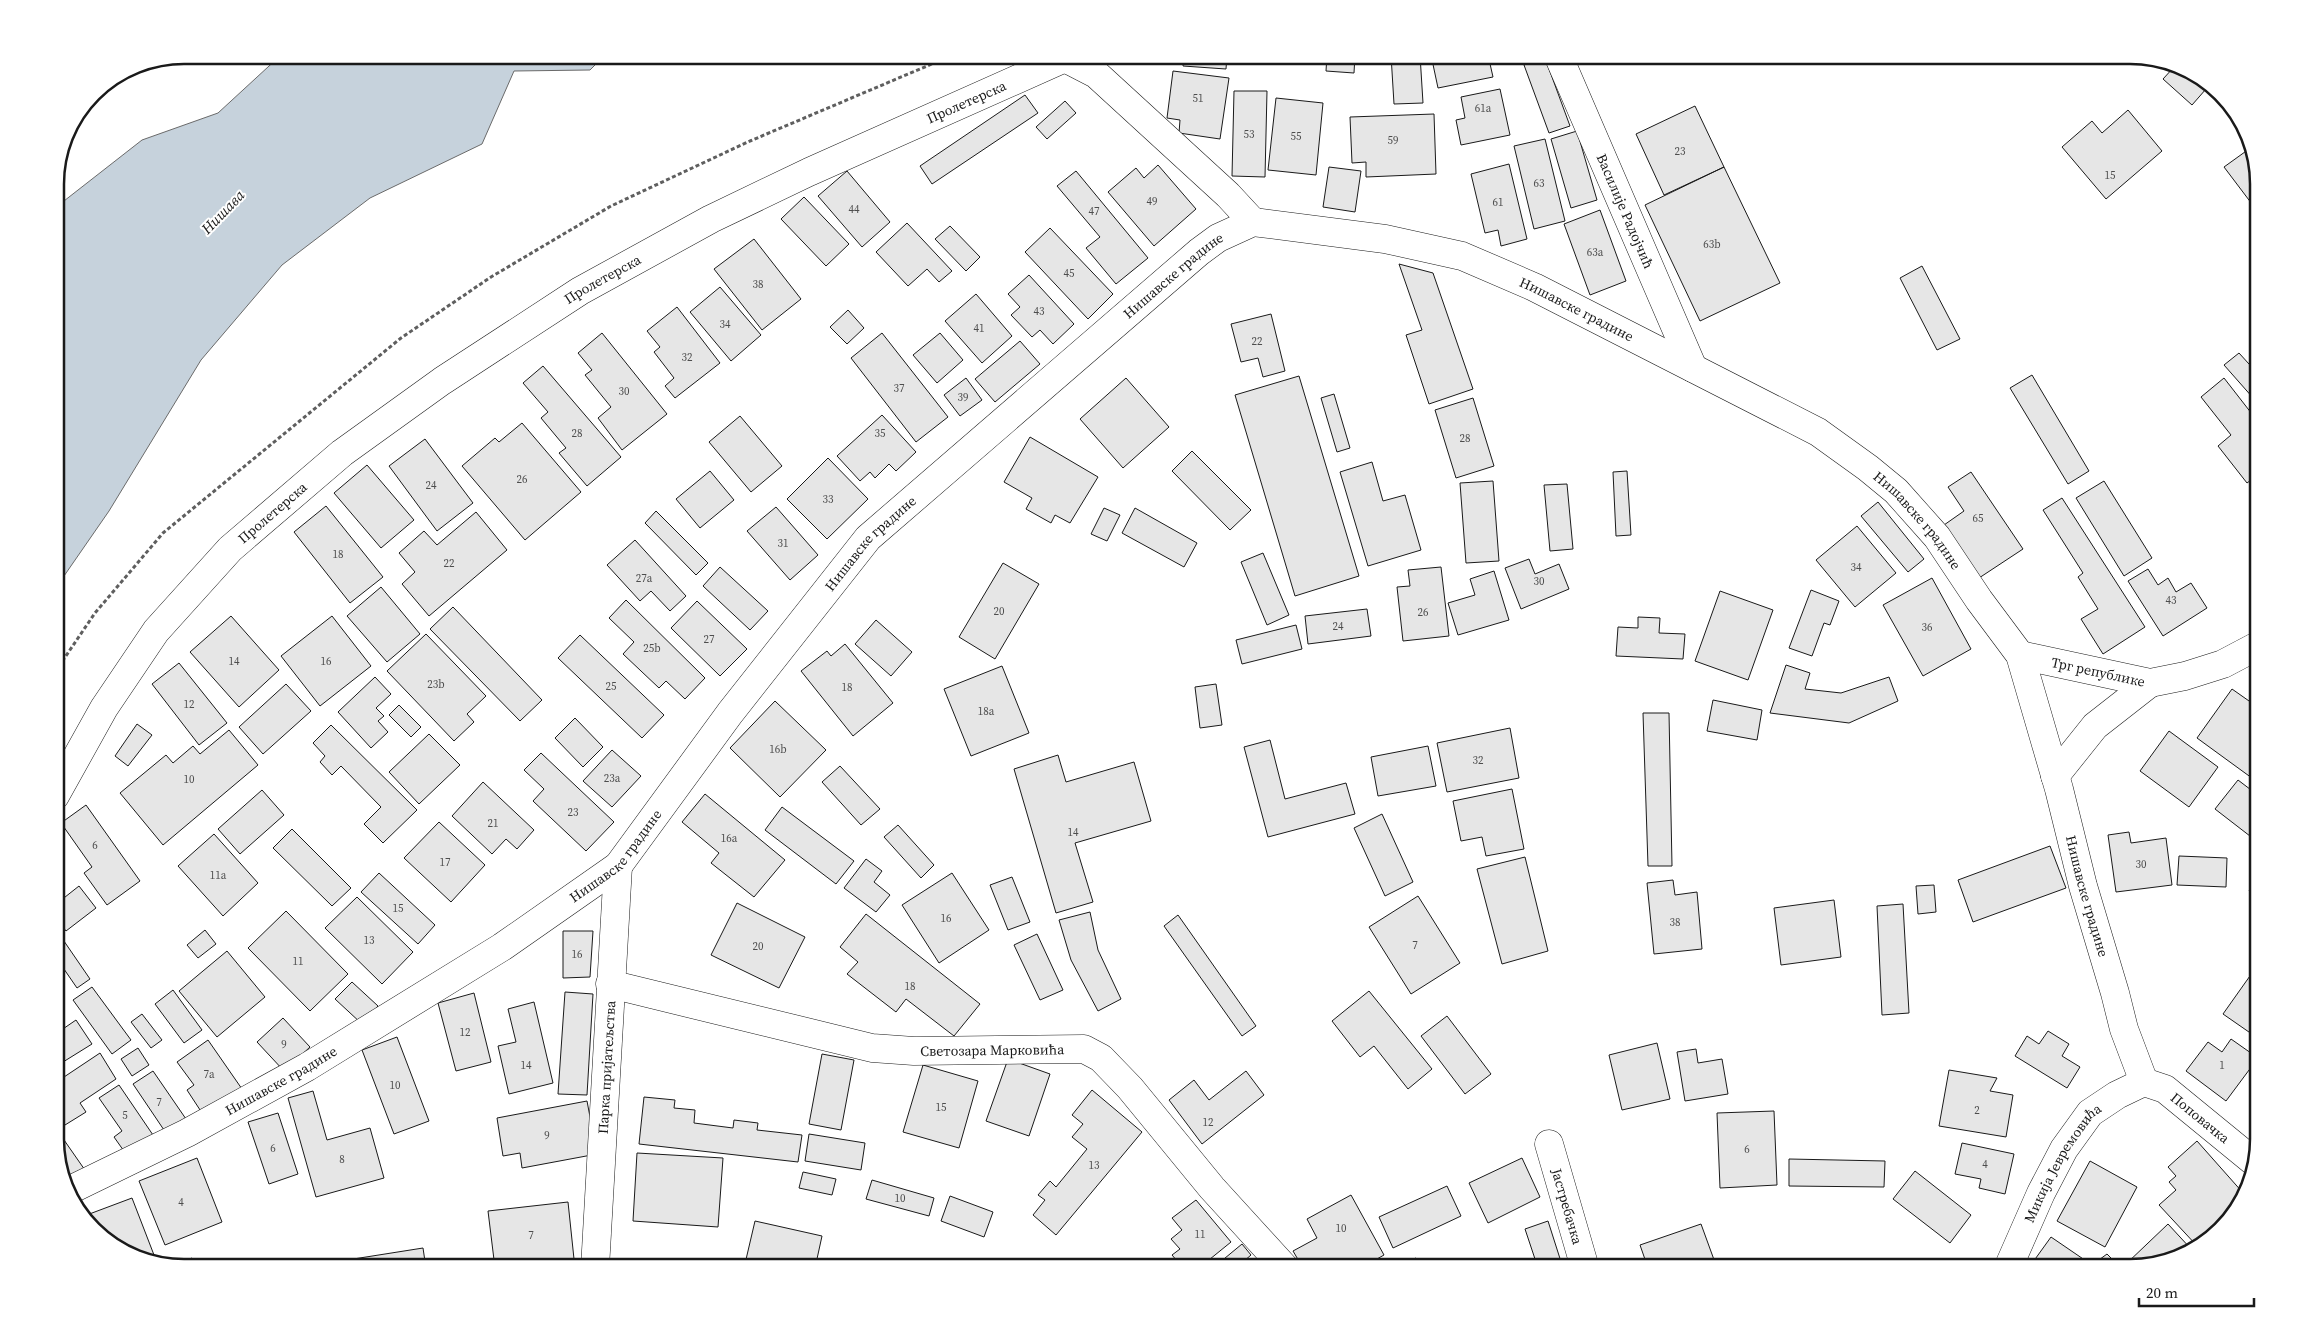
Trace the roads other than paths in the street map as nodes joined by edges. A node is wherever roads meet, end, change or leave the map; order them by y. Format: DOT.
graph roads {
  1 [pos="1052,64"];
  2 [pos="1077,64"];
  3 [pos="1562,64"];
  4 [pos="1253,222"];
  5 [pos="1693,368"];
  6 [pos="2250,650"];
  7 [pos="2020,656"];
  8 [pos="2150,683"];
  9 [pos="2055,776"];
  10 [pos="64,780"];
  11 [pos="618,866"];
  12 [pos="610,984"];
  13 [pos="2144,1082"];
  14 [pos="1549,1144"];
  15 [pos="2249,1157"];
  16 [pos="74,1188"];
  17 [pos="595,1259"];
  18 [pos="1276,1259"];
  19 [pos="1582,1259"];
  20 [pos="2012,1259"];
  1 -- 10 [label="street, Пролетерска"];
  2 -- 4 [label="street, Пролетерска"];
  3 -- 5 [label="street, Василије Радојчић"];
  4 -- 5 [label="street, Нишавске градине"];
  4 -- 11 [label="street, Нишавске градине"];
  5 -- 7 [label="street, Нишавске градине"];
  6 -- 8 [label="street, Трг републике"];
  7 -- 8 [label="street, Трг републике"];
  7 -- 9 [label="street, Нишавске градине"];
  8 -- 9 [label="street"];
  9 -- 13 [label="street, Нишавске градине"];
  11 -- 12 [label="street, Парка пријатељства"];
  11 -- 16 [label="street, Нишавске градине"];
  12 -- 17 [label="street, Парка пријатељства"];
  12 -- 18 [label="street, Светозара Марковића"];
  13 -- 15 [label="street, Поповачка"];
  13 -- 20 [label="street, Микија Јевремовића"];
  14 -- 19 [label="street, Јастребачка"];
}
